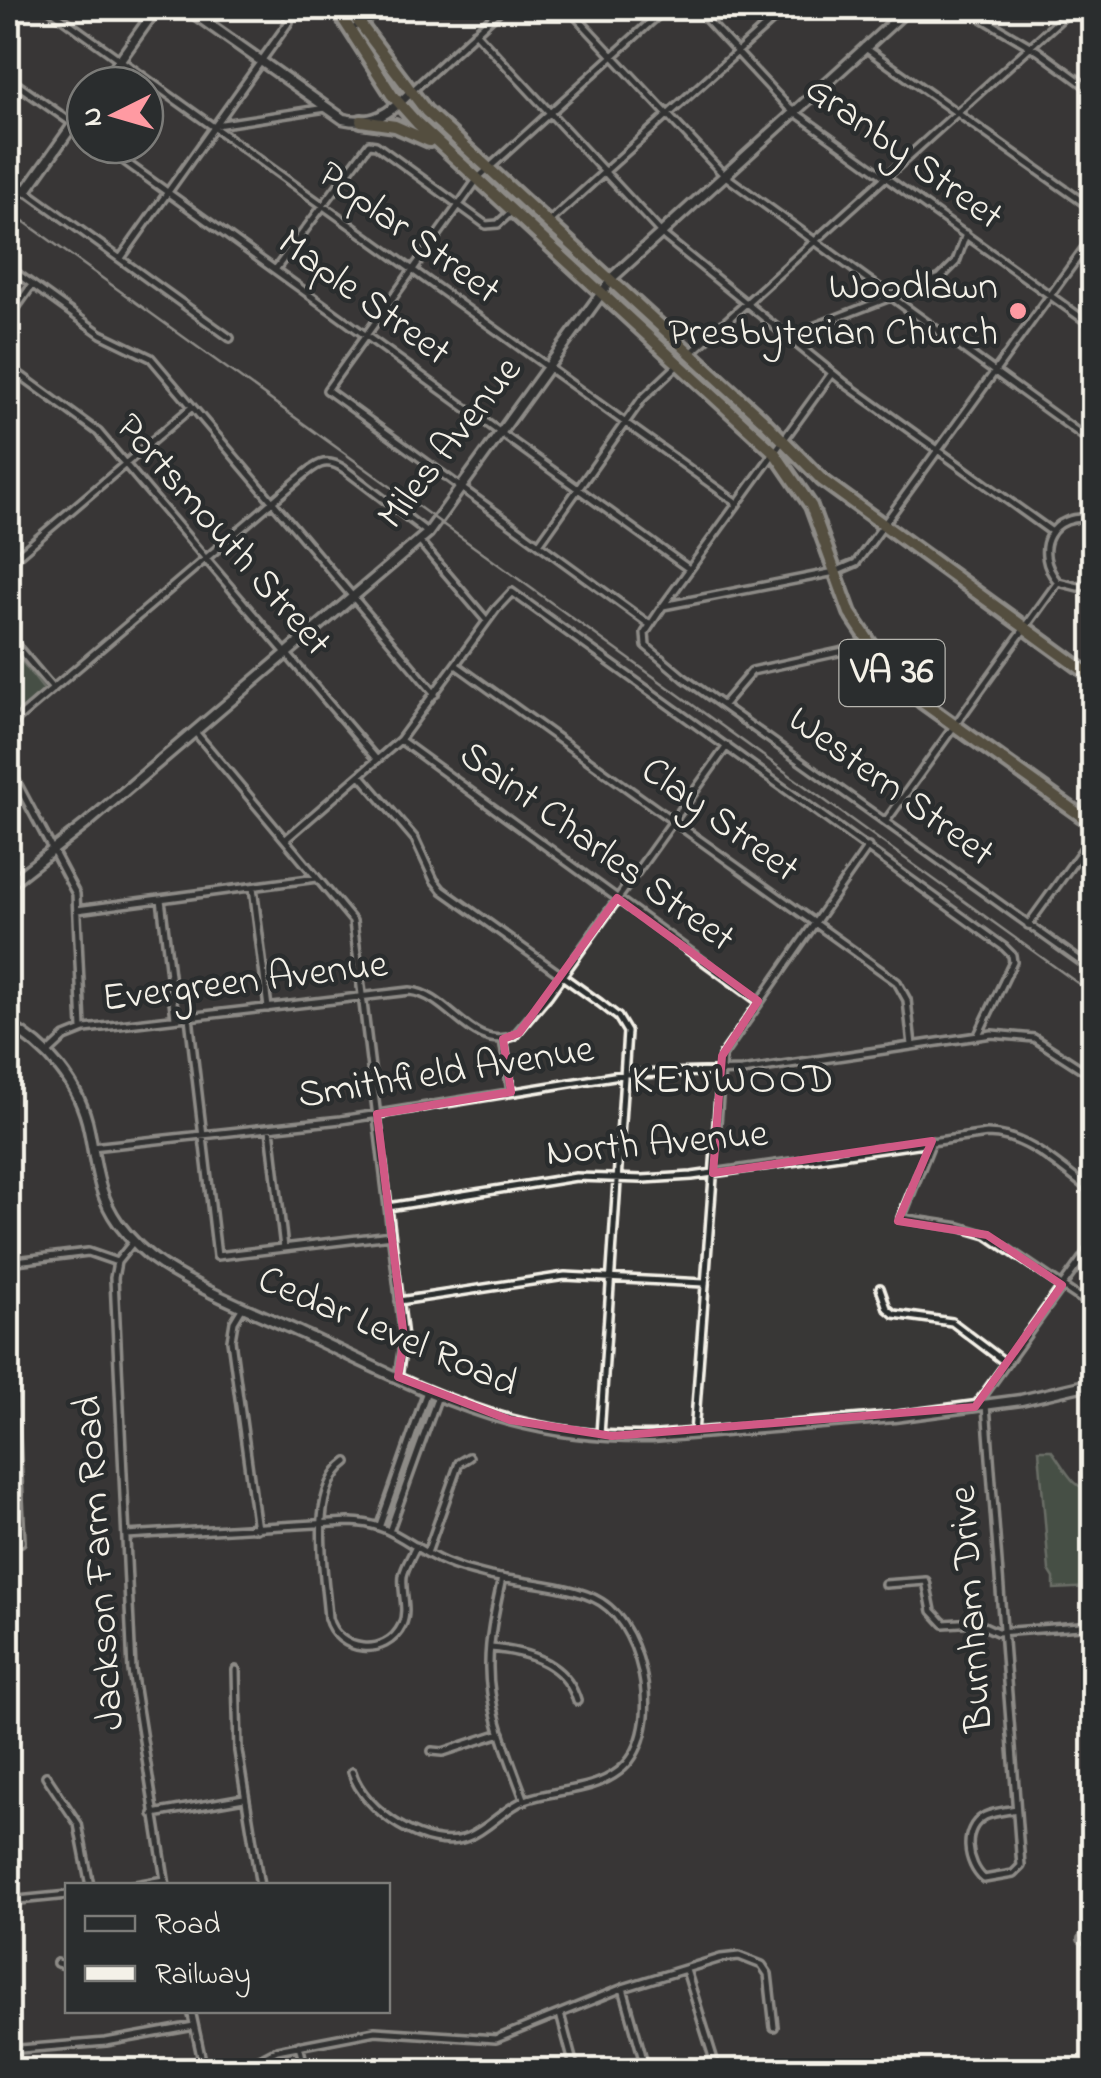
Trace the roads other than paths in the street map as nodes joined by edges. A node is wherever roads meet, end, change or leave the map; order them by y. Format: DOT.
graph roads {
  1 [pos="15,8"];
  2 [pos="48,8"];
  3 [pos="157,8"];
  4 [pos="186,8"];
  5 [pos="286,8"];
  6 [pos="336,8"];
  7 [pos="348,8"];
  8 [pos="384,8"];
  9 [pos="502,8"];
  10 [pos="568,8"];
  11 [pos="666,8"];
  12 [pos="696,8"];
  13 [pos="786,8"];
  14 [pos="909,8"];
  15 [pos="965,8"];
  16 [pos="1074,8"];
  17 [pos="8,19"];
  18 [pos="356,27"];
  19 [pos="475,32"];
  20 [pos="1030,46"];
  21 [pos="864,48"];
  22 [pos="737,53"];
  23 [pos="612,56"];
  24 [pos="120,60"];
  25 [pos="260,61"];
  26 [pos="116,65"];
  27 [pos="8,78"];
  28 [pos="1094,92"];
  29 [pos="410,93"];
  30 [pos="399,104"];
  31 [pos="326,108"];
  32 [pos="794,111"];
  33 [pos="550,112"];
  34 [pos="957,112"];
  35 [pos="667,115"];
  36 [pos="65,118"];
  37 [pos="362,122"];
  38 [pos="213,126"];
  39 [pos="65,137"];
  40 [pos="443,149"];
  41 [pos="130,165"];
  42 [pos="487,169"];
  43 [pos="606,173"];
  44 [pos="724,175"];
  45 [pos="884,177"];
  46 [pos="8,178"];
  47 [pos="477,180"];
  48 [pos="26,191"];
  49 [pos="168,192"];
  50 [pos="458,204"];
  51 [pos="323,206"];
  52 [pos="1094,210"];
  53 [pos="511,212"];
  54 [pos="546,224"];
  55 [pos="660,232"];
  56 [pos="966,234"];
  57 [pos="1094,235"];
  58 [pos="815,241"];
  59 [pos="120,258"];
  60 [pos="8,267"];
  61 [pos="411,269"];
  62 [pos="276,270"];
  63 [pos="609,281"];
  64 [pos="32,285"];
  65 [pos="600,292"];
  66 [pos="1050,296"];
  67 [pos="891,298"];
  68 [pos="746,304"];
  69 [pos="8,319"];
  70 [pos="1094,327"];
  71 [pos="365,334"];
  72 [pos="788,337"];
  73 [pos="230,338"];
  74 [pos="690,354"];
  75 [pos="679,364"];
  76 [pos="8,366"];
  77 [pos="548,368"];
  78 [pos="832,373"];
  79 [pos="994,373"];
  80 [pos="192,407"];
  81 [pos="626,423"];
  82 [pos="501,434"];
  83 [pos="782,440"];
  84 [pos="1094,444"];
  85 [pos="774,452"];
  86 [pos="939,452"];
  87 [pos="126,464"];
  88 [pos="462,488"];
  89 [pos="580,489"];
  90 [pos="273,502"];
  91 [pos="737,503"];
  92 [pos="1094,520"];
  93 [pos="884,528"];
  94 [pos="1052,532"];
  95 [pos="428,533"];
  96 [pos="420,542"];
  97 [pos="539,544"];
  98 [pos="206,558"];
  99 [pos="8,564"];
  100 [pos="689,569"];
  101 [pos="835,572"];
  102 [pos="1058,582"];
  103 [pos="1094,584"];
  104 [pos="354,598"];
  105 [pos="663,606"];
  106 [pos="487,621"];
  107 [pos="650,625"];
  108 [pos="1025,629"];
  109 [pos="8,636"];
  110 [pos="867,642"];
  111 [pos="287,654"];
  112 [pos="456,665"];
  113 [pos="1094,678"];
  114 [pos="53,689"];
  115 [pos="435,694"];
  116 [pos="723,705"];
  117 [pos="956,726"];
  118 [pos="8,727"];
  119 [pos="195,732"];
  120 [pos="400,740"];
  121 [pos="727,746"];
  122 [pos="378,760"];
  123 [pos="8,766"];
  124 [pos="361,776"];
  125 [pos="672,821"];
  126 [pos="886,821"];
  127 [pos="1094,825"];
  128 [pos="1094,834"];
  129 [pos="286,839"];
  130 [pos="868,848"];
  131 [pos="51,852"];
  132 [pos="319,878"];
  133 [pos="8,885"];
  134 [pos="253,886"];
  135 [pos="617,898"];
  136 [pos="160,899"];
  137 [pos="77,910"];
  138 [pos="814,923"];
  139 [pos="1028,924"];
  140 [pos="1094,971"];
  141 [pos="562,976"];
  142 [pos="363,996"];
  143 [pos="758,1001"];
  144 [pos="268,1008"];
  145 [pos="190,1017"];
  146 [pos="175,1018"];
  147 [pos="8,1026"];
  148 [pos="82,1030"];
  149 [pos="978,1035"];
  150 [pos="503,1039"];
  151 [pos="912,1046"];
  152 [pos="47,1054"];
  153 [pos="720,1072"];
  154 [pos="626,1074"];
  155 [pos="1094,1077"];
  156 [pos="511,1092"];
  157 [pos="377,1114"];
  158 [pos="270,1129"];
  159 [pos="203,1136"];
  160 [pos="932,1141"];
  161 [pos="92,1147"];
  162 [pos="713,1173"];
  163 [pos="618,1178"];
  164 [pos="1094,1193"];
  165 [pos="388,1207"];
  166 [pos="391,1235"];
  167 [pos="134,1242"];
  168 [pos="1094,1242"];
  169 [pos="284,1248"];
  170 [pos="8,1262"];
  171 [pos="117,1262"];
  172 [pos="8,1272"];
  173 [pos="610,1277"];
  174 [pos="704,1283"];
  175 [pos="1062,1285"];
  176 [pos="880,1288"];
  177 [pos="399,1301"];
  178 [pos="244,1306"];
  179 [pos="1094,1308"];
  180 [pos="1006,1362"];
  181 [pos="398,1378"];
  182 [pos="1094,1383"];
  183 [pos="427,1391"];
  184 [pos="438,1396"];
  185 [pos="986,1405"];
  186 [pos="975,1406"];
  187 [pos="694,1434"];
  188 [pos="600,1435"];
  189 [pos="469,1457"];
  190 [pos="347,1462"];
  191 [pos="322,1524"];
  192 [pos="380,1525"];
  193 [pos="390,1529"];
  194 [pos="257,1530"];
  195 [pos="126,1535"];
  196 [pos="21,1542"];
  197 [pos="416,1546"];
  198 [pos="427,1553"];
  199 [pos="502,1578"];
  200 [pos="885,1584"];
  201 [pos="1094,1625"];
  202 [pos="1003,1632"];
  203 [pos="490,1648"];
  204 [pos="236,1670"];
  205 [pos="577,1701"];
  206 [pos="501,1733"];
  207 [pos="432,1751"];
  208 [pos="352,1772"];
  209 [pos="46,1776"];
  210 [pos="244,1798"];
  211 [pos="525,1800"];
  212 [pos="1016,1809"];
  213 [pos="153,1814"];
  214 [pos="8,1863"];
  215 [pos="89,1883"];
  216 [pos="165,1883"];
  217 [pos="259,1883"];
  218 [pos="65,1895"];
  219 [pos="12,1901"];
  220 [pos="1082,1938"];
  221 [pos="1094,1938"];
  222 [pos="57,1963"];
  223 [pos="65,1965"];
  224 [pos="686,1970"];
  225 [pos="624,1988"];
  226 [pos="192,2013"];
  227 [pos="560,2014"];
  228 [pos="194,2026"];
  229 [pos="774,2026"];
  230 [pos="298,2045"];
  231 [pos="8,2050"];
  232 [pos="204,2070"];
  233 [pos="239,2070"];
  234 [pos="305,2070"];
  235 [pos="574,2070"];
  236 [pos="646,2070"];
  237 [pos="717,2070"];
  1 -- 17 [label="street"];
  2 -- 24 [label="street, Poplar Street"];
  3 -- 24 [label="street"];
  4 -- 25 [label="street"];
  5 -- 25 [label="street"];
  6 -- 18 [label="highway, VA 36"];
  7 -- 18 [label="highway, VA 36"];
  8 -- 18 [label="street"];
  9 -- 19 [label="street"];
  10 -- 23 [label="street"];
  11 -- 23 [label="street"];
  12 -- 22 [label="street, Granby Street"];
  13 -- 22 [label="street"];
  14 -- 21 [label="street, Miles Avenue"];
  15 -- 20 [label="street"];
  16 -- 20 [label="street"];
  18 -- 29 [label="highway, VA 36"];
  18 -- 30 [label="highway, VA 36"];
  19 -- 29 [label="street"];
  19 -- 33 [label="street"];
  20 -- 28 [label="street"];
  20 -- 34 [label="street"];
  21 -- 32 [label="street, Miles Avenue"];
  21 -- 34 [label="street"];
  22 -- 32 [label="street, Granby Street"];
  22 -- 35 [label="street"];
  23 -- 33 [label="street"];
  23 -- 35 [label="street"];
  24 -- 26 [label="street"];
  24 -- 38 [label="street, Poplar Street"];
  25 -- 31 [label="street"];
  25 -- 38 [label="street"];
  27 -- 36 [label="street"];
  29 -- 30 [label="street"];
  29 -- 42 [label="highway, VA 36"];
  30 -- 37 [label="street"];
  30 -- 40 [label="highway, VA 36"];
  31 -- 37 [label="street"];
  31 -- 38 [label="street"];
  32 -- 44 [label="street, Miles Avenue"];
  32 -- 45 [label="street, Granby Street"];
  33 -- 42 [label="street"];
  33 -- 43 [label="street"];
  34 -- 45 [label="street"];
  34 -- 52 [label="street"];
  35 -- 43 [label="street"];
  35 -- 44 [label="street"];
  37 -- 40 [label="highway"];
  38 -- 49 [label="street"];
  38 -- 51 [label="street, Poplar Street"];
  39 -- 48 [label="street"];
  40 -- 47 [label="highway, VA 36"];
  41 -- 49 [label="street, Maple Street"];
  42 -- 47 [label="street"];
  42 -- 54 [label="highway, VA 36"];
  43 -- 54 [label="street"];
  43 -- 55 [label="street"];
  44 -- 55 [label="street, Miles Avenue"];
  44 -- 58 [label="street"];
  45 -- 56 [label="street, Granby Street"];
  45 -- 58 [label="street"];
  46 -- 48 [label="street"];
  47 -- 50 [label="street"];
  47 -- 53 [label="highway, VA 36"];
  48 -- 59 [label="street"];
  49 -- 59 [label="street"];
  49 -- 62 [label="street, Maple Street"];
  50 -- 51 [label="street"];
  50 -- 53 [label="street"];
  50 -- 61 [label="street"];
  51 -- 61 [label="street, Poplar Street"];
  51 -- 62 [label="street"];
  53 -- 65 [label="highway, VA 36"];
  54 -- 63 [label="highway, VA 36"];
  55 -- 63 [label="street, Miles Avenue"];
  55 -- 68 [label="street"];
  56 -- 66 [label="street, Granby Street"];
  56 -- 67 [label="street"];
  57 -- 66 [label="street"];
  58 -- 67 [label="street"];
  58 -- 68 [label="street"];
  59 -- 73 [label="street"];
  60 -- 64 [label="street"];
  61 -- 71 [label="street"];
  61 -- 77 [label="street, Poplar Street"];
  62 -- 71 [label="street, Maple Street"];
  63 -- 65 [label="street, Miles Avenue"];
  63 -- 74 [label="highway, VA 36"];
  64 -- 69 [label="street"];
  64 -- 80 [label="street"];
  65 -- 75 [label="highway, VA 36"];
  65 -- 77 [label="street, Miles Avenue"];
  66 -- 70 [label="street, Granby Street"];
  66 -- 79 [label="street"];
  67 -- 72 [label="street"];
  67 -- 79 [label="street"];
  68 -- 72 [label="street"];
  68 -- 74 [label="street"];
  71 -- 82 [label="street, Maple Street"];
  71 -- 88 [label="street"];
  72 -- 78 [label="street"];
  74 -- 83 [label="highway, VA 36"];
  75 -- 81 [label="street"];
  75 -- 85 [label="highway, VA 36"];
  76 -- 87 [label="street, Portsmouth Street"];
  77 -- 81 [label="street, Poplar Street"];
  77 -- 82 [label="street, Miles Avenue"];
  78 -- 83 [label="street"];
  78 -- 86 [label="street"];
  79 -- 84 [label="street"];
  79 -- 86 [label="street"];
  80 -- 87 [label="street"];
  80 -- 90 [label="street"];
  81 -- 89 [label="street"];
  81 -- 91 [label="street, Poplar Street"];
  82 -- 88 [label="street, Miles Avenue"];
  82 -- 89 [label="street, Maple Street"];
  83 -- 85 [label="street"];
  83 -- 93 [label="highway, VA 36"];
  85 -- 91 [label="street"];
  85 -- 101 [label="highway, VA 36"];
  86 -- 93 [label="street"];
  86 -- 94 [label="street"];
  87 -- 98 [label="street, Portsmouth Street"];
  87 -- 99 [label="street"];
  88 -- 95 [label="street, Miles Avenue"];
  88 -- 97 [label="street"];
  89 -- 97 [label="street"];
  89 -- 100 [label="street, Maple Street"];
  90 -- 95 [label="street"];
  90 -- 98 [label="street"];
  90 -- 104 [label="street"];
  91 -- 100 [label="street"];
  92 -- 94 [label="street"];
  93 -- 101 [label="street"];
  93 -- 108 [label="highway, VA 36"];
  94 -- 102 [label="street"];
  95 -- 96 [label="street, Miles Avenue"];
  96 -- 104 [label="street, Miles Avenue"];
  96 -- 106 [label="street"];
  97 -- 107 [label="street"];
  98 -- 111 [label="street, Portsmouth Street"];
  98 -- 114 [label="street"];
  100 -- 105 [label="street"];
  101 -- 105 [label="street"];
  101 -- 110 [label="highway, VA 36"];
  102 -- 103 [label="street"];
  102 -- 108 [label="street"];
  104 -- 111 [label="street, Miles Avenue"];
  104 -- 115 [label="street"];
  105 -- 107 [label="street"];
  106 -- 112 [label="street"];
  106 -- 121 [label="street"];
  107 -- 116 [label="street, Western Street"];
  108 -- 113 [label="highway, VA 36"];
  108 -- 117 [label="street"];
  109 -- 114 [label="street"];
  110 -- 116 [label="street"];
  110 -- 117 [label="highway, VA 36"];
  111 -- 119 [label="street, Miles Avenue"];
  111 -- 122 [label="street, Portsmouth Street"];
  112 -- 115 [label="street"];
  112 -- 125 [label="street, Clay Street"];
  114 -- 118 [label="street"];
  115 -- 120 [label="street"];
  116 -- 126 [label="street, Western Street"];
  117 -- 126 [label="street"];
  117 -- 127 [label="highway, VA 36"];
  119 -- 129 [label="street"];
  119 -- 131 [label="street, Miles Avenue"];
  120 -- 122 [label="street"];
  120 -- 135 [label="street, Saint Charles Street"];
  121 -- 125 [label="street"];
  121 -- 130 [label="street"];
  122 -- 124 [label="street"];
  123 -- 131 [label="street"];
  124 -- 129 [label="street"];
  124 -- 141 [label="street"];
  125 -- 135 [label="street"];
  125 -- 138 [label="street, Clay Street"];
  126 -- 139 [label="street, Western Street"];
  128 -- 139 [label="street"];
  129 -- 132 [label="street"];
  130 -- 138 [label="street"];
  130 -- 149 [label="street"];
  131 -- 133 [label="street, Miles Avenue"];
  131 -- 137 [label="street"];
  132 -- 134 [label="street"];
  132 -- 142 [label="street"];
  134 -- 136 [label="street"];
  134 -- 144 [label="street"];
  135 -- 141 [label="street"];
  135 -- 143 [label="street, Saint Charles Street"];
  136 -- 137 [label="street"];
  136 -- 146 [label="street"];
  137 -- 148 [label="street"];
  138 -- 143 [label="street"];
  138 -- 151 [label="street, Clay Street"];
  139 -- 140 [label="street, Western Street"];
  141 -- 150 [label="street"];
  141 -- 154 [label="street"];
  142 -- 144 [label="street, Evergreen Avenue"];
  142 -- 150 [label="street, Evergreen Avenue"];
  142 -- 157 [label="street"];
  143 -- 153 [label="street"];
  144 -- 145 [label="street, Evergreen Avenue"];
  145 -- 146 [label="street, Evergreen Avenue"];
  145 -- 159 [label="street"];
  146 -- 148 [label="street, Evergreen Avenue"];
  147 -- 152 [label="street"];
  148 -- 152 [label="street, Evergreen Avenue"];
  149 -- 151 [label="street, Smithfield Avenue"];
  149 -- 155 [label="street, Smithfield Avenue"];
  150 -- 156 [label="street"];
  151 -- 153 [label="street, Smithfield Avenue"];
  152 -- 161 [label="street"];
  153 -- 154 [label="street, Smithfield Avenue"];
  153 -- 162 [label="street"];
  154 -- 156 [label="street, Smithfield Avenue"];
  154 -- 163 [label="street"];
  156 -- 157 [label="street, Smithfield Avenue"];
  157 -- 158 [label="street, Smithfield Avenue"];
  157 -- 165 [label="street"];
  158 -- 159 [label="street, Smithfield Avenue"];
  158 -- 169 [label="street"];
  159 -- 161 [label="street, Smithfield Avenue"];
  159 -- 169 [label="street"];
  160 -- 162 [label="street, North Avenue"];
  160 -- 164 [label="street, North Avenue"];
  160 -- 175 [label="street"];
  161 -- 167 [label="street, Cedar Level Road"];
  162 -- 163 [label="street, North Avenue"];
  162 -- 174 [label="street"];
  163 -- 165 [label="street, North Avenue"];
  163 -- 173 [label="street"];
  165 -- 166 [label="street"];
  166 -- 169 [label="street"];
  166 -- 177 [label="street"];
  167 -- 171 [label="street"];
  167 -- 178 [label="street, Cedar Level Road"];
  168 -- 175 [label="street"];
  170 -- 171 [label="street"];
  171 -- 195 [label="street, Jackson Farm Road"];
  172 -- 196 [label="street"];
  173 -- 174 [label="street"];
  173 -- 177 [label="street"];
  173 -- 188 [label="street"];
  174 -- 187 [label="street"];
  175 -- 179 [label="street"];
  175 -- 180 [label="street"];
  176 -- 180 [label="street"];
  177 -- 181 [label="street"];
  178 -- 181 [label="street, Cedar Level Road"];
  178 -- 194 [label="street"];
  180 -- 186 [label="street"];
  181 -- 183 [label="street, Cedar Level Road"];
  182 -- 185 [label="street, Cedar Level Road"];
  183 -- 184 [label="street, Cedar Level Road"];
  183 -- 192 [label="street"];
  184 -- 188 [label="street, Cedar Level Road"];
  184 -- 193 [label="street"];
  185 -- 186 [label="street, Cedar Level Road"];
  185 -- 202 [label="street, Burnham Drive"];
  186 -- 187 [label="street, Cedar Level Road"];
  187 -- 188 [label="street, Cedar Level Road"];
  189 -- 198 [label="street"];
  190 -- 191 [label="street"];
  191 -- 192 [label="street"];
  191 -- 194 [label="street"];
  191 -- 197 [label="street"];
  192 -- 193 [label="street"];
  193 -- 197 [label="street"];
  194 -- 195 [label="street"];
  195 -- 213 [label="street, Jackson Farm Road"];
  197 -- 198 [label="street"];
  198 -- 199 [label="street"];
  199 -- 203 [label="street"];
  199 -- 211 [label="street"];
  200 -- 202 [label="street"];
  201 -- 202 [label="street"];
  202 -- 212 [label="street, Burnham Drive"];
  203 -- 205 [label="street"];
  203 -- 206 [label="street"];
  204 -- 210 [label="street"];
  206 -- 207 [label="street"];
  206 -- 211 [label="street"];
  208 -- 211 [label="street"];
  209 -- 215 [label="street"];
  210 -- 213 [label="street"];
  210 -- 217 [label="street"];
  212 -- 212 [label="street, Burnham Drive"];
  213 -- 216 [label="street, Jackson Farm Road"];
  214 -- 219 [label="street"];
  218 -- 219 [label="street"];
  220 -- 221 [label="street"];
  222 -- 223 [label="street"];
  224 -- 225 [label="street"];
  224 -- 229 [label="street"];
  224 -- 237 [label="street"];
  225 -- 227 [label="street"];
  225 -- 236 [label="street"];
  226 -- 228 [label="street"];
  227 -- 230 [label="street"];
  227 -- 235 [label="street"];
  228 -- 231 [label="street"];
  228 -- 232 [label="street"];
  230 -- 233 [label="street"];
  230 -- 234 [label="street"];
}
